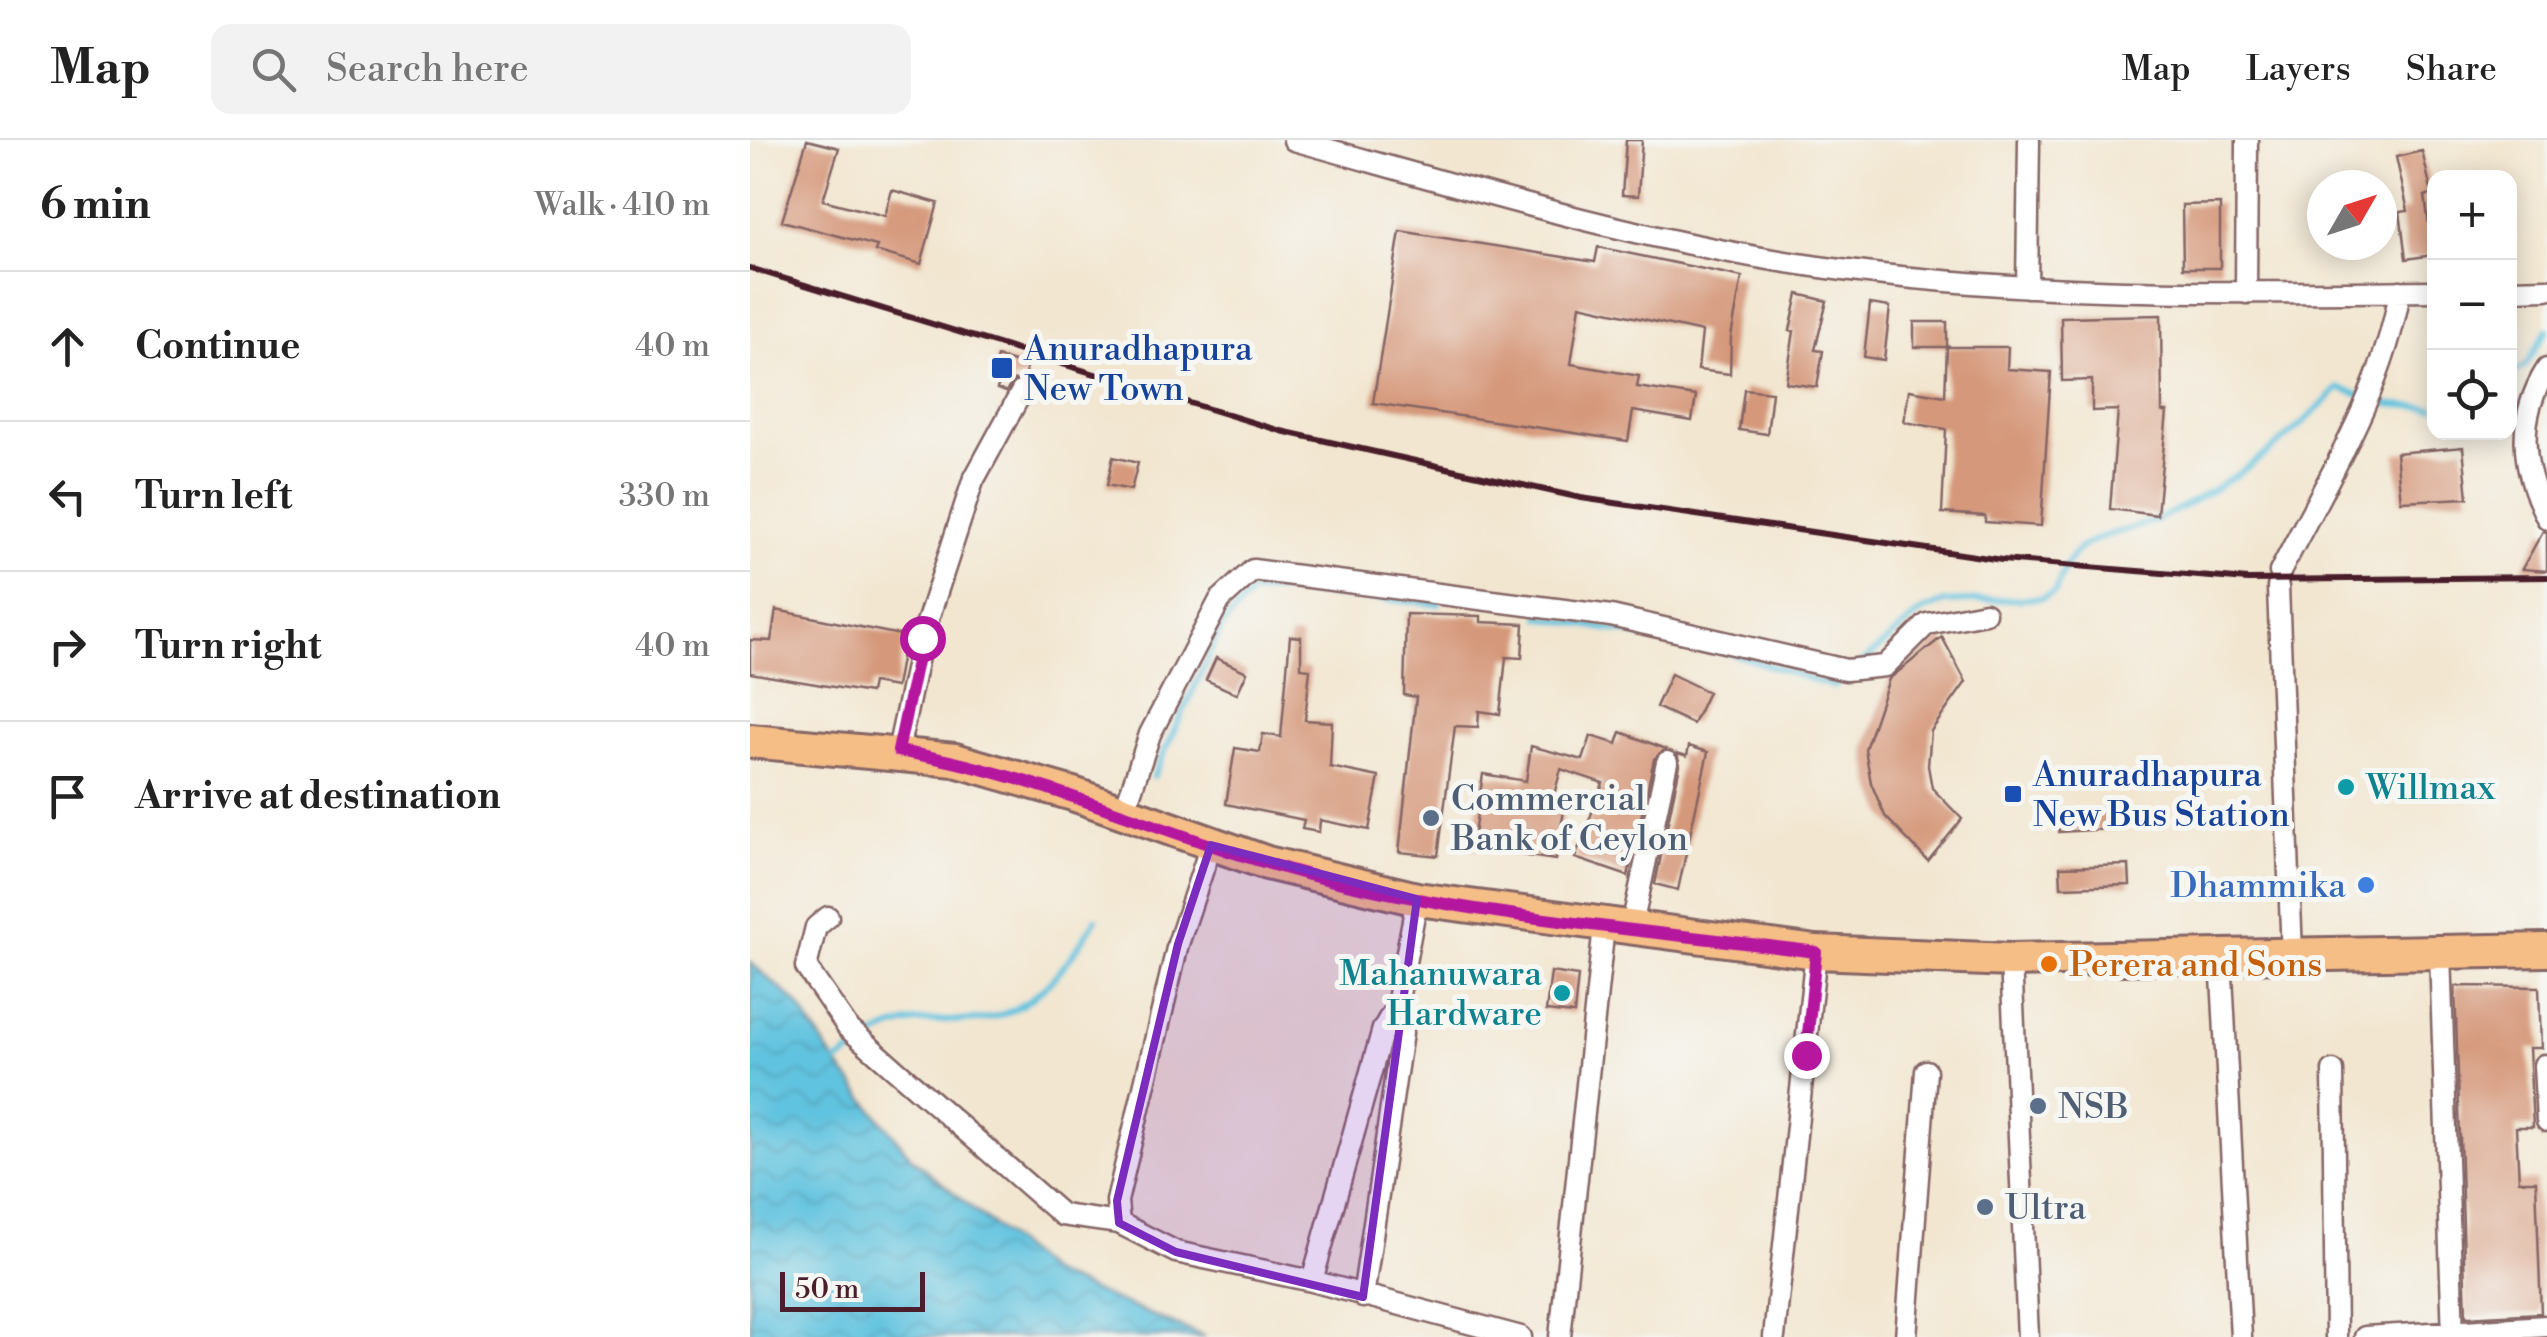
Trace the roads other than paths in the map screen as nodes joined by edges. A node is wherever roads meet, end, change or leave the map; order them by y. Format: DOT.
graph roads {
  1 [pos="1294,140"];
  2 [pos="2029,140"];
  3 [pos="2247,140"];
  4 [pos="2026,287"];
  5 [pos="2547,289"];
  6 [pos="2517,290"];
  7 [pos="2400,291"];
  8 [pos="2427,291"];
  9 [pos="2246,293"];
  10 [pos="2547,369"];
  11 [pos="1022,391"];
  12 [pos="2547,518"];
  13 [pos="1984,613"];
  14 [pos="750,741"];
  15 [pos="898,751"];
  16 [pos="1666,762"];
  17 [pos="1133,816"];
  18 [pos="1211,846"];
  19 [pos="1416,899"];
  20 [pos="828,917"];
  21 [pos="1617,928"];
  22 [pos="2547,950"];
  23 [pos="1816,952"];
  24 [pos="2440,952"];
  25 [pos="2292,955"];
  26 [pos="2222,957"];
  27 [pos="2011,960"];
  28 [pos="1397,1005"];
  29 [pos="2544,1065"];
  30 [pos="1926,1071"];
  31 [pos="2332,1071"];
  32 [pos="2547,1121"];
  33 [pos="1119,1222"];
  34 [pos="1312,1281"];
  35 [pos="1363,1297"];
  36 [pos="2547,1326"];
  37 [pos="2453,1334"];
  38 [pos="1522,1337"];
  39 [pos="1560,1337"];
  40 [pos="1774,1337"];
  41 [pos="1906,1337"];
  42 [pos="2028,1337"];
  43 [pos="2241,1337"];
  44 [pos="2336,1337"];
  45 [pos="2365,1337"];
  1 -- 4 [label="street"];
  2 -- 4 [label="street"];
  3 -- 9 [label="street"];
  4 -- 9 [label="street"];
  5 -- 6 [label="street"];
  7 -- 8 [label="street"];
  7 -- 9 [label="street"];
  7 -- 25 [label="street"];
  10 -- 12 [label="street"];
  11 -- 15 [label="street"];
  13 -- 17 [label="street"];
  14 -- 15 [label="main road"];
  15 -- 17 [label="main road"];
  16 -- 21 [label="street"];
  17 -- 18 [label="main road"];
  18 -- 19 [label="main road"];
  18 -- 33 [label="street"];
  19 -- 21 [label="main road"];
  19 -- 28 [label="street"];
  20 -- 33 [label="street"];
  21 -- 23 [label="main road"];
  21 -- 39 [label="street"];
  22 -- 24 [label="main road"];
  23 -- 27 [label="main road"];
  23 -- 40 [label="street"];
  24 -- 25 [label="main road"];
  24 -- 37 [label="street"];
  25 -- 26 [label="main road"];
  26 -- 27 [label="main road"];
  26 -- 43 [label="street"];
  27 -- 42 [label="street"];
  28 -- 34 [label="street"];
  28 -- 35 [label="street"];
  29 -- 32 [label="street"];
  30 -- 41 [label="street"];
  31 -- 44 [label="street"];
  33 -- 34 [label="street"];
  34 -- 35 [label="street"];
  35 -- 38 [label="street"];
  36 -- 37 [label="street"];
  37 -- 45 [label="street"];
}
